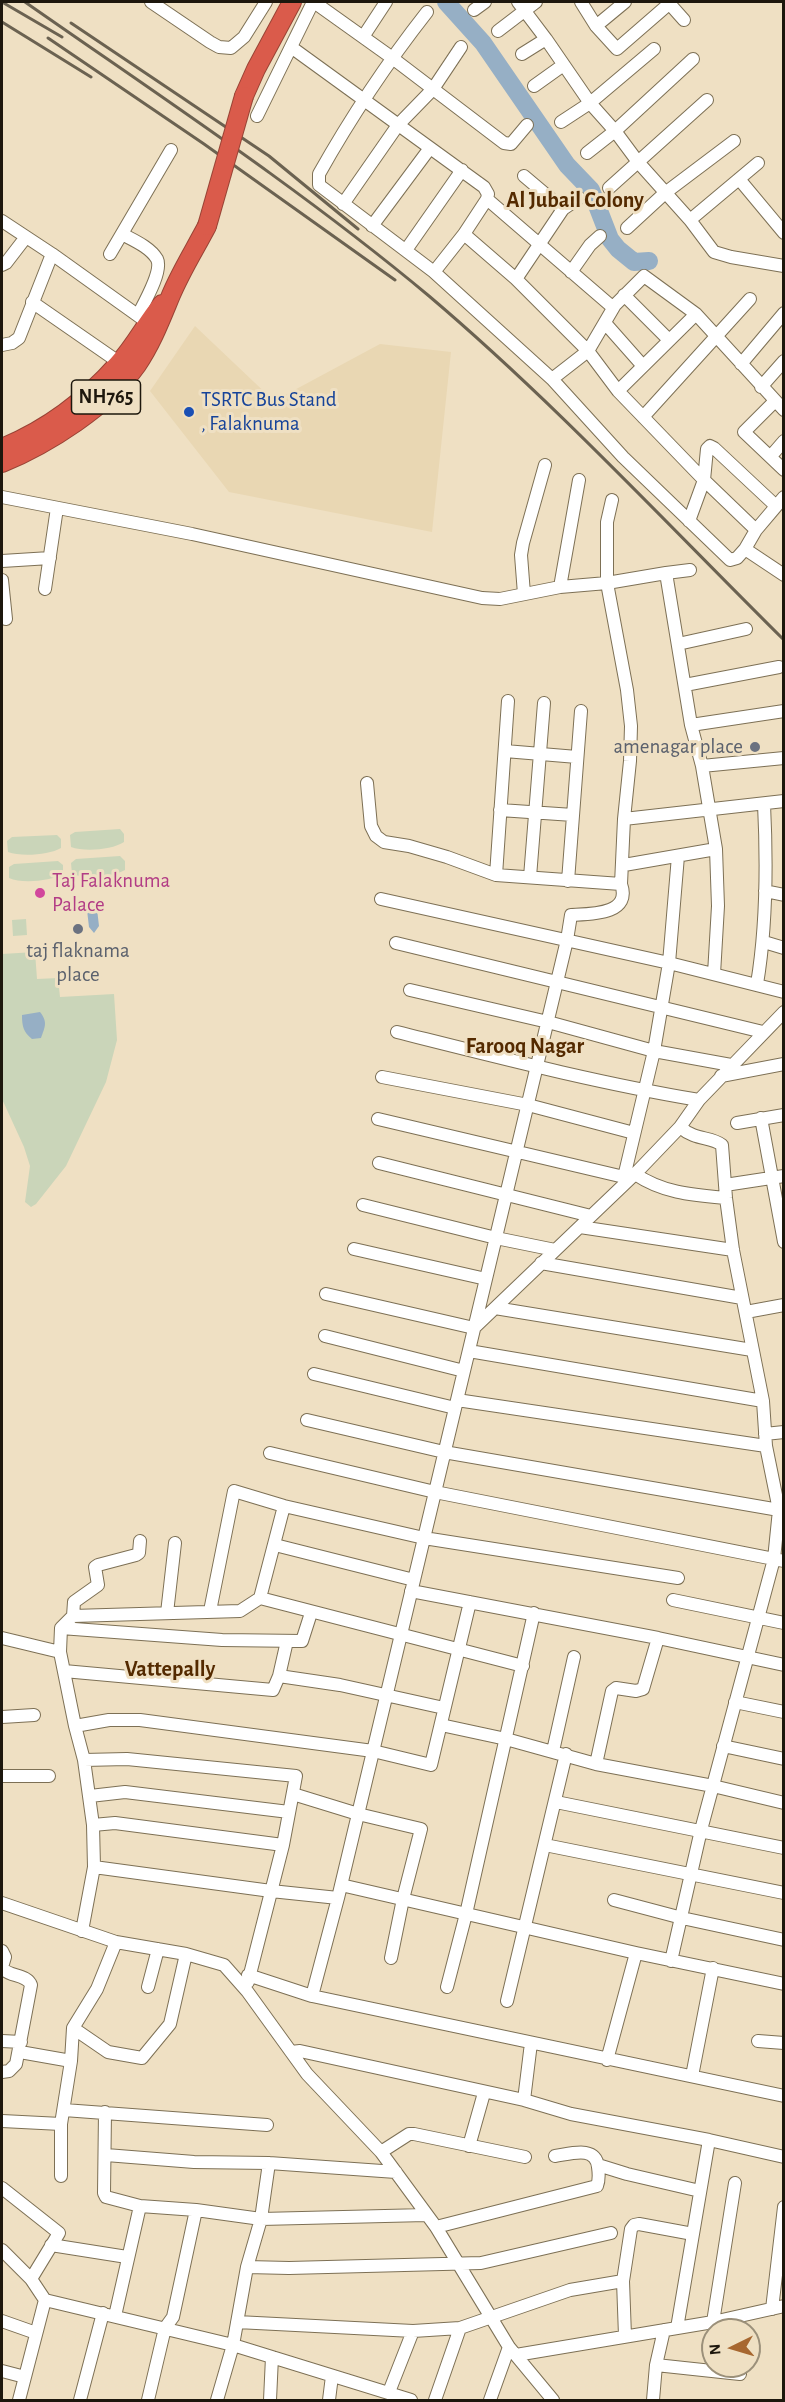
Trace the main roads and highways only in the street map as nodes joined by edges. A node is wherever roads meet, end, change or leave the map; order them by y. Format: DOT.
graph roads {
  1 [pos="292,2"];
  2 [pos="171,293"];
  3 [pos="72,415"];
  4 [pos="2,448"];
  5 [pos="2,463"];
  1 -- 2 [label="highway, NH765, bridge"];
  2 -- 3 [label="highway, NH765"];
  2 -- 3 [label="highway, NH765"];
  3 -- 4 [label="highway, NH765"];
  3 -- 5 [label="highway, NH765"];
}
